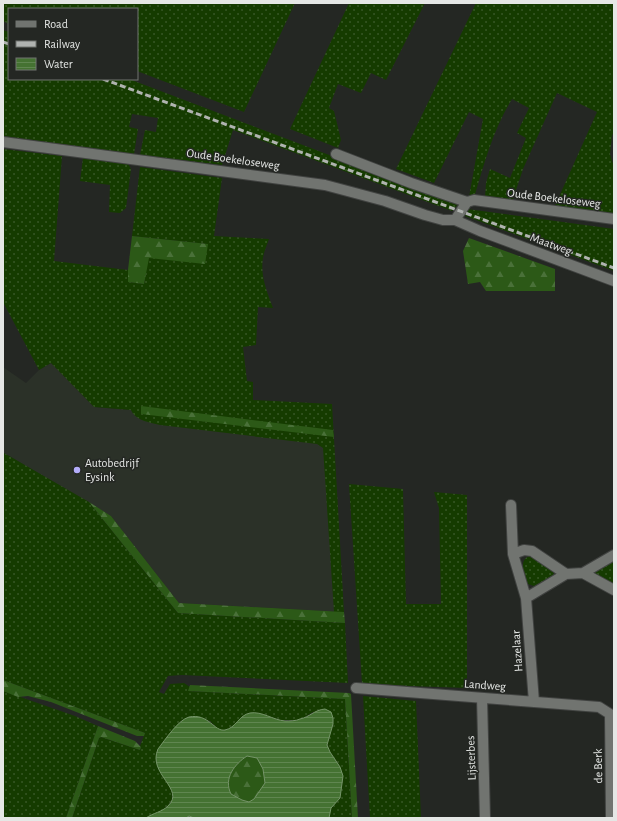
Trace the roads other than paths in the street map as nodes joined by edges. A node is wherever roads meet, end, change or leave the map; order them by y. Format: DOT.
graph roads {
  1 [pos="3,142"];
  2 [pos="336,154"];
  3 [pos="467,202"];
  4 [pos="614,218"];
  5 [pos="455,220"];
  6 [pos="480,231"];
  7 [pos="614,281"];
  8 [pos="511,505"];
  9 [pos="513,554"];
  10 [pos="614,555"];
  11 [pos="583,573"];
  12 [pos="566,574"];
  13 [pos="614,590"];
  14 [pos="526,598"];
  15 [pos="356,688"];
  16 [pos="482,698"];
  17 [pos="534,702"];
  18 [pos="612,714"];
  19 [pos="485,818"];
  20 [pos="611,818"];
  1 -- 5 [label="street, Oude Boekeloseweg"];
  2 -- 3 [label="street, Oude Boekeloseweg"];
  3 -- 4 [label="street, Oude Boekeloseweg"];
  3 -- 5 [label="street"];
  5 -- 6 [label="street, Oude Boekeloseweg"];
  6 -- 7 [label="street, Maatweg"];
  8 -- 9 [label="street, Hazelaar"];
  9 -- 12 [label="street"];
  9 -- 14 [label="street, Hazelaar"];
  10 -- 11 [label="street"];
  11 -- 12 [label="street"];
  11 -- 13 [label="street"];
  12 -- 14 [label="street"];
  14 -- 17 [label="street, Hazelaar"];
  15 -- 16 [label="street, Landweg"];
  16 -- 17 [label="street, Landweg"];
  16 -- 19 [label="street, Lijsterbes"];
  17 -- 18 [label="street, Landweg"];
  18 -- 20 [label="street, de Berk"];
}
